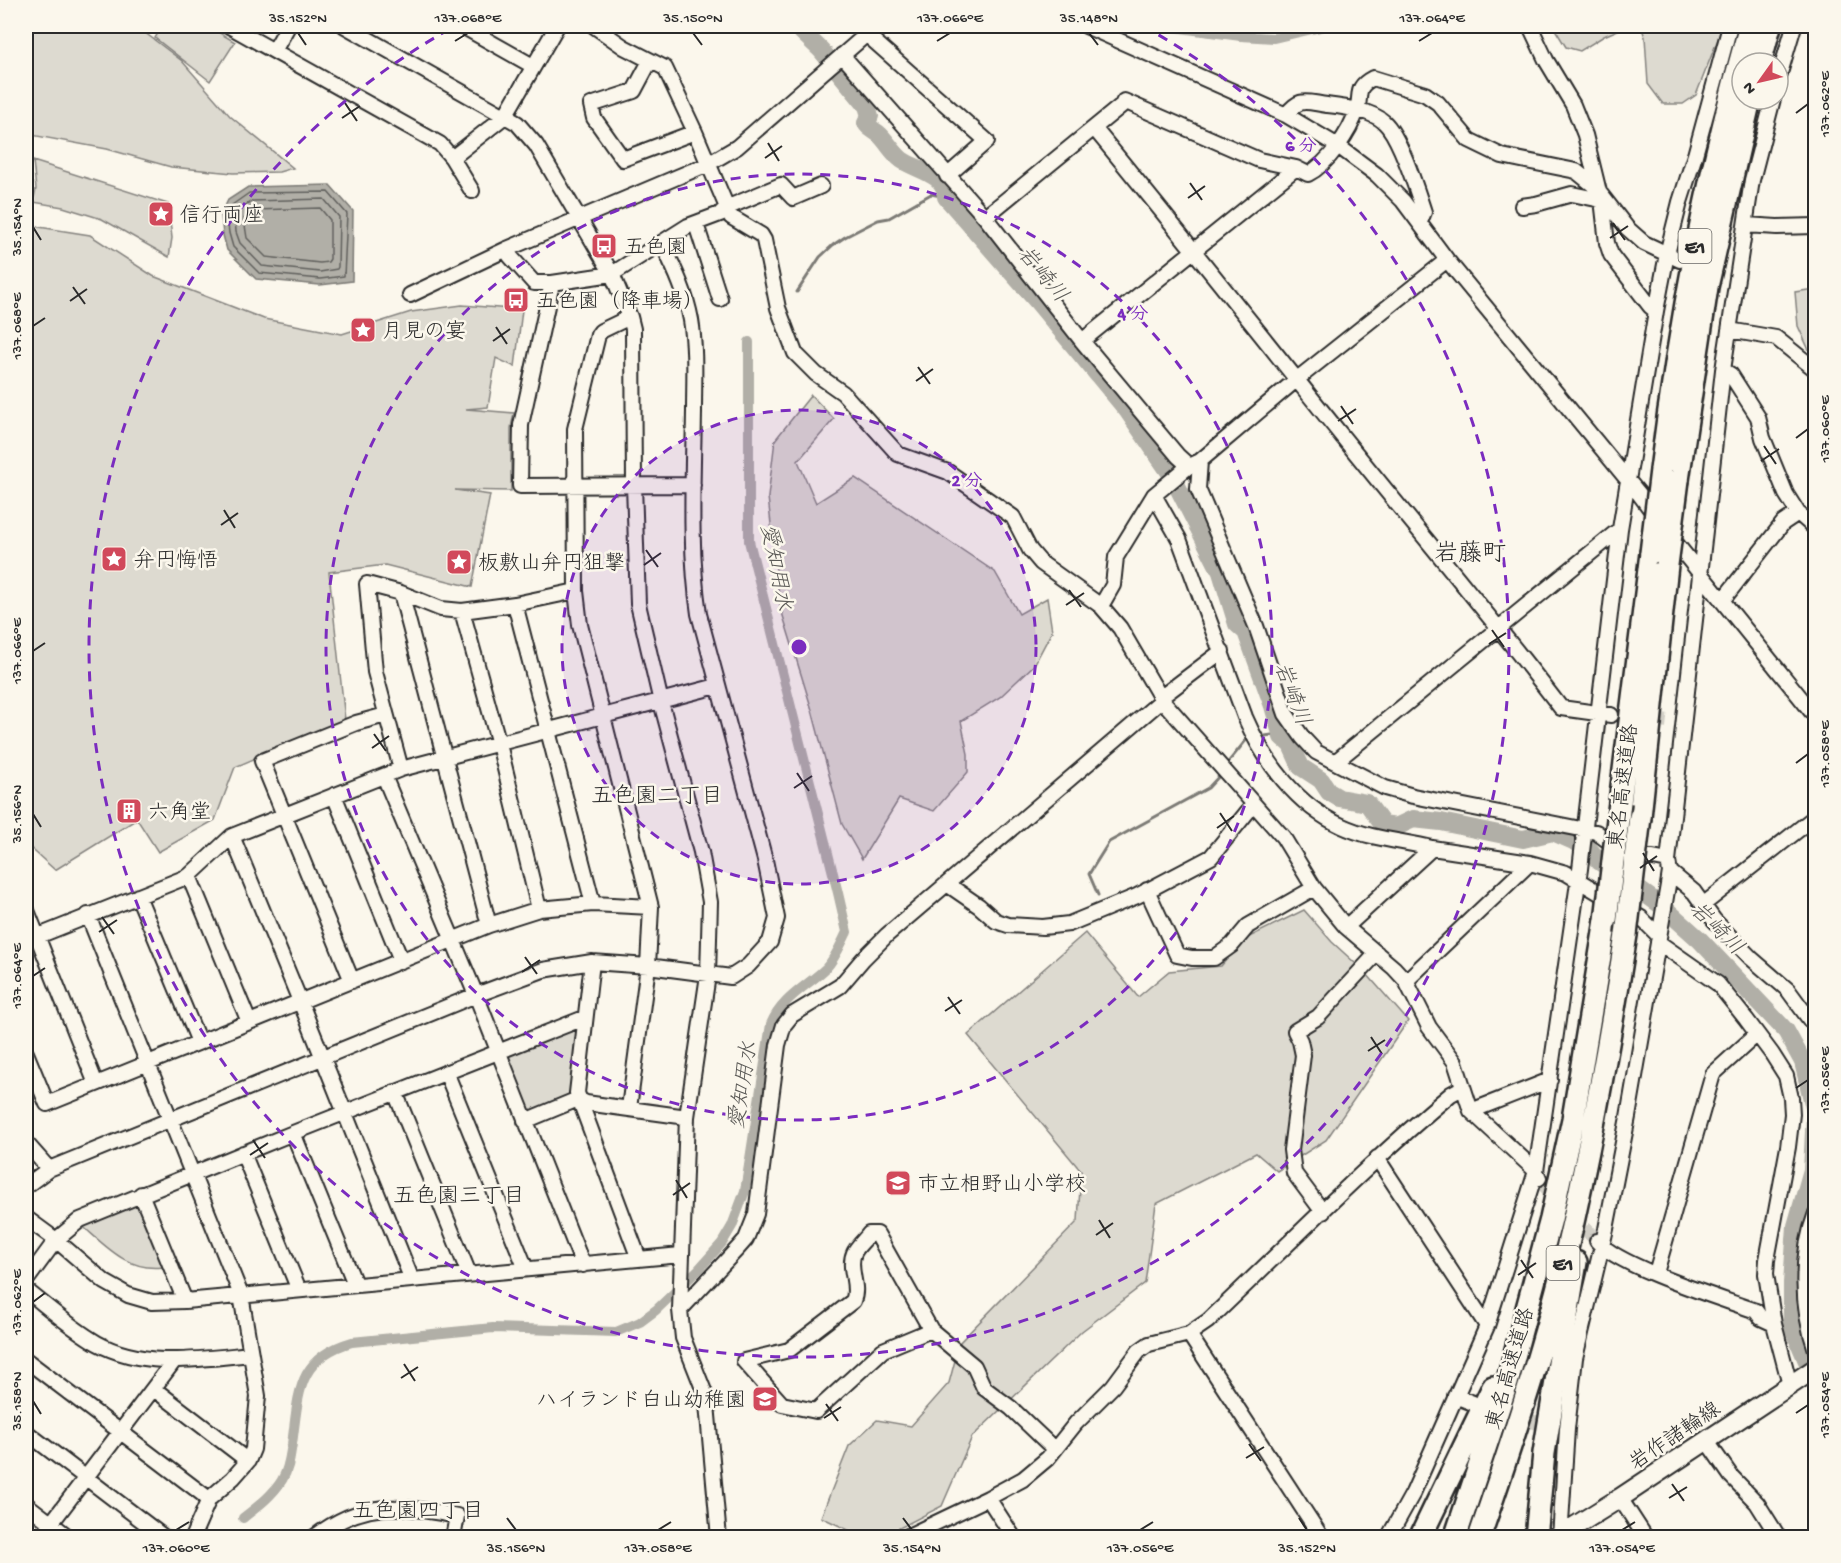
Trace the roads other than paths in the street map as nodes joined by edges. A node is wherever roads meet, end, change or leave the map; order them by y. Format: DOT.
graph roads {
  1 [pos="229,26"];
  2 [pos="288,26"];
  3 [pos="345,26"];
  4 [pos="462,26"];
  5 [pos="557,26"];
  6 [pos="594,26"];
  7 [pos="1086,26"];
  8 [pos="1530,26"];
  9 [pos="1730,26"];
  10 [pos="1750,26"];
  11 [pos="1770,26"];
  12 [pos="1794,26"];
  13 [pos="867,28"];
  14 [pos="274,51"];
  15 [pos="1763,51"];
  16 [pos="1787,51"];
  17 [pos="841,56"];
  18 [pos="650,61"];
  19 [pos="533,66"];
  20 [pos="1357,110"];
  21 [pos="1747,111"];
  22 [pos="1770,111"];
  23 [pos="1286,115"];
  24 [pos="505,116"];
  25 [pos="1094,128"];
  26 [pos="695,132"];
  27 [pos="1338,146"];
  28 [pos="452,158"];
  29 [pos="708,164"];
  30 [pos="1296,168"];
  31 [pos="947,176"];
  32 [pos="821,186"];
  33 [pos="1597,188"];
  34 [pos="472,191"];
  35 [pos="1606,201"];
  36 [pos="1522,206"];
  37 [pos="726,208"];
  38 [pos="985,217"];
  39 [pos="580,219"];
  40 [pos="1420,222"];
  41 [pos="696,224"];
  42 [pos="1746,225"];
  43 [pos="1815,226"];
  44 [pos="662,243"];
  45 [pos="507,249"];
  46 [pos="1195,250"];
  47 [pos="1673,257"];
  48 [pos="1447,260"];
  49 [pos="1725,269"];
  50 [pos="1739,270"];
  51 [pos="612,274"];
  52 [pos="552,283"];
  53 [pos="410,295"];
  54 [pos="720,298"];
  55 [pos="1656,311"];
  56 [pos="630,317"];
  57 [pos="1729,330"];
  58 [pos="1082,341"];
  59 [pos="1723,370"];
  60 [pos="1815,370"];
  61 [pos="1296,380"];
  62 [pos="1192,466"];
  63 [pos="1670,475"];
  64 [pos="1628,482"];
  65 [pos="634,485"];
  66 [pos="693,485"];
  67 [pos="576,486"];
  68 [pos="1154,495"];
  69 [pos="1798,513"];
  70 [pos="1620,529"];
  71 [pos="1815,529"];
  72 [pos="1659,559"];
  73 [pos="1699,573"];
  74 [pos="576,591"];
  75 [pos="401,593"];
  76 [pos="1722,601"];
  77 [pos="515,604"];
  78 [pos="1101,606"];
  79 [pos="462,611"];
  80 [pos="1500,628"];
  81 [pos="1222,651"];
  82 [pos="717,686"];
  83 [pos="1162,700"];
  84 [pos="661,702"];
  85 [pos="1605,713"];
  86 [pos="386,715"];
  87 [pos="603,717"];
  88 [pos="1815,717"];
  89 [pos="549,731"];
  90 [pos="499,744"];
  91 [pos="445,758"];
  92 [pos="1335,762"];
  93 [pos="401,769"];
  94 [pos="384,776"];
  95 [pos="334,795"];
  96 [pos="1253,805"];
  97 [pos="284,815"];
  98 [pos="1815,816"];
  99 [pos="1584,835"];
  100 [pos="232,837"];
  101 [pos="1432,848"];
  102 [pos="1530,863"];
  103 [pos="1669,873"];
  104 [pos="1579,875"];
  105 [pos="189,876"];
  106 [pos="947,884"];
  107 [pos="1314,888"];
  108 [pos="1147,890"];
  109 [pos="138,896"];
  110 [pos="593,904"];
  111 [pos="1704,904"];
  112 [pos="651,907"];
  113 [pos="26,908"];
  114 [pos="539,909"];
  115 [pos="88,915"];
  116 [pos="489,925"];
  117 [pos="1346,927"];
  118 [pos="1659,936"];
  119 [pos="31,939"];
  120 [pos="453,940"];
  121 [pos="1377,953"];
  122 [pos="401,960"];
  123 [pos="592,962"];
  124 [pos="648,966"];
  125 [pos="708,975"];
  126 [pos="352,981"];
  127 [pos="1406,981"];
  128 [pos="1618,982"];
  129 [pos="476,995"];
  130 [pos="300,1001"];
  131 [pos="584,1018"];
  132 [pos="249,1022"];
  133 [pos="1814,1023"];
  134 [pos="1757,1034"];
  135 [pos="199,1042"];
  136 [pos="498,1052"];
  137 [pos="26,1053"];
  138 [pos="323,1058"];
  139 [pos="148,1063"];
  140 [pos="446,1072"];
  141 [pos="1550,1080"];
  142 [pos="96,1084"];
  143 [pos="1462,1088"];
  144 [pos="395,1092"];
  145 [pos="578,1099"];
  146 [pos="629,1108"];
  147 [pos="1471,1111"];
  148 [pos="345,1112"];
  149 [pos="687,1117"];
  150 [pos="170,1119"];
  151 [pos="525,1121"];
  152 [pos="293,1133"];
  153 [pos="26,1143"];
  154 [pos="243,1153"];
  155 [pos="1377,1158"];
  156 [pos="49,1169"];
  157 [pos="192,1174"];
  158 [pos="1539,1177"];
  159 [pos="26,1186"];
  160 [pos="141,1194"];
  161 [pos="1323,1212"];
  162 [pos="1815,1213"];
  163 [pos="26,1218"];
  164 [pos="56,1240"];
  165 [pos="1599,1243"];
  166 [pos="681,1255"];
  167 [pos="639,1260"];
  168 [pos="583,1264"];
  169 [pos="526,1269"];
  170 [pos="1656,1273"];
  171 [pos="469,1274"];
  172 [pos="1536,1275"];
  173 [pos="412,1280"];
  174 [pos="26,1281"];
  175 [pos="355,1284"];
  176 [pos="26,1290"];
  177 [pos="298,1290"];
  178 [pos="241,1295"];
  179 [pos="185,1301"];
  180 [pos="680,1308"];
  181 [pos="1774,1324"];
  182 [pos="1487,1326"];
  183 [pos="931,1330"];
  184 [pos="1189,1334"];
  185 [pos="1815,1350"];
  186 [pos="251,1354"];
  187 [pos="26,1360"];
  188 [pos="174,1361"];
  189 [pos="1815,1368"];
  190 [pos="1794,1382"];
  191 [pos="154,1389"];
  192 [pos="1455,1396"];
  193 [pos="1473,1403"];
  194 [pos="26,1432"];
  195 [pos="121,1433"];
  196 [pos="1706,1440"];
  197 [pos="1054,1449"];
  198 [pos="248,1461"];
  199 [pos="86,1478"];
  200 [pos="988,1498"];
  201 [pos="1620,1498"];
  202 [pos="209,1499"];
  203 [pos="26,1504"];
  204 [pos="51,1523"];
  205 [pos="1424,1530"];
  206 [pos="1559,1536"];
  207 [pos="40,1538"];
  208 [pos="70,1538"];
  209 [pos="165,1538"];
  210 [pos="192,1538"];
  211 [pos="313,1538"];
  212 [pos="453,1538"];
  213 [pos="719,1538"];
  214 [pos="904,1538"];
  215 [pos="1014,1538"];
  216 [pos="1322,1538"];
  217 [pos="1388,1538"];
  218 [pos="1455,1538"];
  219 [pos="1479,1538"];
  220 [pos="1536,1538"];
  221 [pos="1646,1538"];
  222 [pos="1779,1538"];
  1 -- 14 [label="street"];
  2 -- 14 [label="street"];
  3 -- 24 [label="street"];
  4 -- 19 [label="street"];
  5 -- 19 [label="street"];
  6 -- 18 [label="street"];
  7 -- 23 [label="street"];
  8 -- 33 [label="street"];
  9 -- 47 [label="street"];
  10 -- 63 [label="highway, 東名高速道路 / E1"];
  11 -- 15 [label="highway"];
  12 -- 16 [label="street"];
  13 -- 17 [label="street"];
  13 -- 31 [label="street"];
  14 -- 28 [label="street"];
  17 -- 29 [label="street"];
  17 -- 31 [label="street"];
  18 -- 26 [label="street"];
  18 -- 26 [label="street"];
  19 -- 24 [label="street"];
  20 -- 23 [label="street"];
  20 -- 27 [label="street"];
  20 -- 33 [label="street"];
  20 -- 40 [label="street"];
  21 -- 63 [label="highway, 東名高速道路 / E1"];
  22 -- 42 [label="street"];
  23 -- 27 [label="street"];
  24 -- 28 [label="street"];
  24 -- 39 [label="street"];
  25 -- 30 [label="street"];
  25 -- 38 [label="street"];
  25 -- 46 [label="street"];
  26 -- 29 [label="street"];
  27 -- 30 [label="street"];
  27 -- 40 [label="street"];
  28 -- 34 [label="street"];
  29 -- 37 [label="street"];
  29 -- 39 [label="street"];
  30 -- 46 [label="street"];
  31 -- 38 [label="street"];
  32 -- 37 [label="street"];
  33 -- 35 [label="street"];
  35 -- 36 [label="street"];
  35 -- 47 [label="street"];
  35 -- 55 [label="street"];
  37 -- 41 [label="street"];
  37 -- 78 [label="street"];
  38 -- 58 [label="street"];
  39 -- 45 [label="street"];
  39 -- 51 [label="street"];
  40 -- 48 [label="street"];
  41 -- 44 [label="street"];
  41 -- 54 [label="street"];
  42 -- 43 [label="street"];
  42 -- 50 [label="street"];
  44 -- 51 [label="street"];
  44 -- 66 [label="street"];
  45 -- 52 [label="street"];
  45 -- 53 [label="street"];
  46 -- 58 [label="street"];
  46 -- 61 [label="street"];
  47 -- 55 [label="street"];
  48 -- 61 [label="street"];
  48 -- 64 [label="street"];
  49 -- 50 [label="street"];
  50 -- 57 [label="street"];
  51 -- 52 [label="street"];
  51 -- 56 [label="street"];
  52 -- 67 [label="street"];
  55 -- 64 [label="street"];
  56 -- 65 [label="street"];
  56 -- 67 [label="street"];
  57 -- 59 [label="street"];
  57 -- 60 [label="street"];
  58 -- 62 [label="street"];
  59 -- 69 [label="street"];
  59 -- 73 [label="street"];
  61 -- 62 [label="street"];
  61 -- 80 [label="street"];
  62 -- 68 [label="street"];
  62 -- 92 [label="street"];
  63 -- 72 [label="highway, 東名高速道路 / E1, bridge"];
  64 -- 70 [label="street"];
  64 -- 73 [label="street"];
  65 -- 66 [label="street"];
  65 -- 67 [label="street"];
  65 -- 84 [label="street"];
  66 -- 82 [label="street"];
  67 -- 74 [label="street"];
  68 -- 78 [label="street"];
  68 -- 81 [label="street"];
  69 -- 71 [label="street"];
  69 -- 76 [label="street"];
  70 -- 80 [label="street"];
  70 -- 85 [label="street"];
  72 -- 128 [label="highway, 東名高速道路 / E1, bridge"];
  72 -- 172 [label="highway, 東名高速道路 / E1, bridge"];
  73 -- 76 [label="street"];
  73 -- 103 [label="street"];
  74 -- 77 [label="street"];
  74 -- 87 [label="street"];
  75 -- 79 [label="street"];
  75 -- 86 [label="street"];
  75 -- 91 [label="street"];
  76 -- 88 [label="street"];
  77 -- 79 [label="street"];
  77 -- 89 [label="street"];
  78 -- 83 [label="street"];
  79 -- 90 [label="street"];
  80 -- 85 [label="street"];
  80 -- 92 [label="street"];
  81 -- 83 [label="street"];
  81 -- 101 [label="street"];
  82 -- 84 [label="street"];
  82 -- 125 [label="street"];
  83 -- 96 [label="street"];
  83 -- 106 [label="street"];
  84 -- 87 [label="street"];
  84 -- 125 [label="street"];
  85 -- 99 [label="street"];
  86 -- 93 [label="street"];
  86 -- 97 [label="street"];
  87 -- 89 [label="street"];
  87 -- 112 [label="street"];
  89 -- 90 [label="street"];
  89 -- 110 [label="street"];
  90 -- 91 [label="street"];
  90 -- 114 [label="street"];
  91 -- 93 [label="street"];
  91 -- 116 [label="street"];
  92 -- 99 [label="street"];
  93 -- 94 [label="street"];
  94 -- 95 [label="street"];
  94 -- 120 [label="street"];
  95 -- 97 [label="street"];
  95 -- 122 [label="street"];
  96 -- 107 [label="street"];
  96 -- 108 [label="street"];
  97 -- 100 [label="street"];
  97 -- 126 [label="street"];
  98 -- 111 [label="street"];
  99 -- 103 [label="street"];
  99 -- 104 [label="street"];
  100 -- 105 [label="street"];
  100 -- 130 [label="street"];
  101 -- 102 [label="street"];
  101 -- 117 [label="street"];
  102 -- 104 [label="street"];
  102 -- 127 [label="street"];
  103 -- 111 [label="street"];
  103 -- 118 [label="street"];
  104 -- 118 [label="street"];
  104 -- 141 [label="street"];
  105 -- 109 [label="street"];
  105 -- 132 [label="street"];
  106 -- 108 [label="street"];
  106 -- 180 [label="street"];
  107 -- 108 [label="street"];
  107 -- 117 [label="street"];
  109 -- 115 [label="street"];
  109 -- 135 [label="street"];
  110 -- 112 [label="street"];
  110 -- 114 [label="street"];
  111 -- 133 [label="street"];
  112 -- 124 [label="street"];
  113 -- 119 [label="street"];
  114 -- 116 [label="street"];
  115 -- 119 [label="street"];
  115 -- 139 [label="street"];
  116 -- 120 [label="street"];
  117 -- 121 [label="street"];
  118 -- 134 [label="street"];
  118 -- 165 [label="street"];
  119 -- 142 [label="street"];
  120 -- 122 [label="street"];
  120 -- 129 [label="street"];
  121 -- 127 [label="street"];
  121 -- 161 [label="street"];
  122 -- 126 [label="street"];
  123 -- 124 [label="street"];
  123 -- 129 [label="street"];
  123 -- 131 [label="street"];
  124 -- 125 [label="street"];
  124 -- 146 [label="street"];
  125 -- 149 [label="street"];
  126 -- 130 [label="street"];
  127 -- 143 [label="street"];
  128 -- 219 [label="highway, 東名高速道路 / E1"];
  128 -- 220 [label="highway"];
  129 -- 136 [label="street"];
  129 -- 138 [label="street"];
  130 -- 132 [label="street"];
  130 -- 138 [label="street"];
  131 -- 136 [label="street"];
  131 -- 145 [label="street"];
  132 -- 135 [label="street"];
  134 -- 170 [label="street"];
  134 -- 181 [label="street"];
  135 -- 139 [label="street"];
  136 -- 140 [label="street"];
  136 -- 151 [label="street"];
  137 -- 142 [label="street"];
  138 -- 148 [label="street"];
  138 -- 150 [label="street"];
  139 -- 142 [label="street"];
  139 -- 150 [label="street"];
  140 -- 144 [label="street"];
  140 -- 169 [label="street"];
  141 -- 147 [label="street"];
  141 -- 158 [label="street"];
  143 -- 147 [label="street"];
  143 -- 155 [label="street"];
  144 -- 148 [label="street"];
  144 -- 171 [label="street"];
  145 -- 146 [label="street"];
  145 -- 151 [label="street"];
  145 -- 167 [label="street"];
  146 -- 149 [label="street"];
  147 -- 158 [label="street"];
  148 -- 152 [label="street"];
  148 -- 173 [label="street"];
  149 -- 166 [label="street"];
  150 -- 156 [label="street"];
  150 -- 157 [label="street"];
  151 -- 168 [label="street"];
  152 -- 154 [label="street"];
  152 -- 175 [label="street"];
  153 -- 156 [label="street"];
  154 -- 157 [label="street"];
  154 -- 177 [label="street"];
  155 -- 161 [label="street"];
  155 -- 182 [label="street"];
  156 -- 159 [label="street"];
  157 -- 160 [label="street"];
  157 -- 178 [label="street"];
  158 -- 182 [label="street"];
  160 -- 164 [label="street"];
  160 -- 179 [label="street"];
  161 -- 184 [label="street"];
  162 -- 185 [label="street"];
  163 -- 164 [label="street"];
  164 -- 174 [label="street"];
  164 -- 179 [label="street"];
  165 -- 170 [label="street"];
  165 -- 206 [label="street"];
  166 -- 167 [label="street"];
  166 -- 180 [label="street"];
  167 -- 168 [label="street"];
  168 -- 169 [label="street"];
  169 -- 171 [label="street"];
  170 -- 181 [label="street"];
  171 -- 173 [label="street"];
  172 -- 205 [label="highway"];
  172 -- 218 [label="highway, 東名高速道路 / E1"];
  173 -- 175 [label="street"];
  175 -- 177 [label="street"];
  176 -- 188 [label="street"];
  177 -- 178 [label="street"];
  178 -- 179 [label="street"];
  178 -- 186 [label="street"];
  180 -- 213 [label="street"];
  181 -- 190 [label="street"];
  182 -- 192 [label="street"];
  183 -- 183 [label="street"];
  183 -- 197 [label="street"];
  184 -- 197 [label="street"];
  184 -- 216 [label="street"];
  186 -- 188 [label="street"];
  186 -- 198 [label="street"];
  187 -- 195 [label="street"];
  188 -- 191 [label="street"];
  189 -- 190 [label="main road, 岩作諸輪線"];
  190 -- 196 [label="main road, 岩作諸輪線"];
  191 -- 195 [label="street"];
  191 -- 198 [label="street"];
  192 -- 193 [label="street"];
  192 -- 217 [label="street"];
  194 -- 199 [label="street"];
  195 -- 199 [label="street"];
  195 -- 202 [label="street"];
  196 -- 201 [label="main road, 岩作諸輪線"];
  196 -- 222 [label="street"];
  197 -- 200 [label="street"];
  198 -- 202 [label="street"];
  199 -- 204 [label="street"];
  199 -- 209 [label="street"];
  200 -- 214 [label="street"];
  200 -- 215 [label="street"];
  201 -- 206 [label="main road, 岩作諸輪線"];
  201 -- 221 [label="street"];
  202 -- 210 [label="street"];
  203 -- 204 [label="street"];
  204 -- 207 [label="street"];
  204 -- 208 [label="street"];
  211 -- 212 [label="street"];
}
